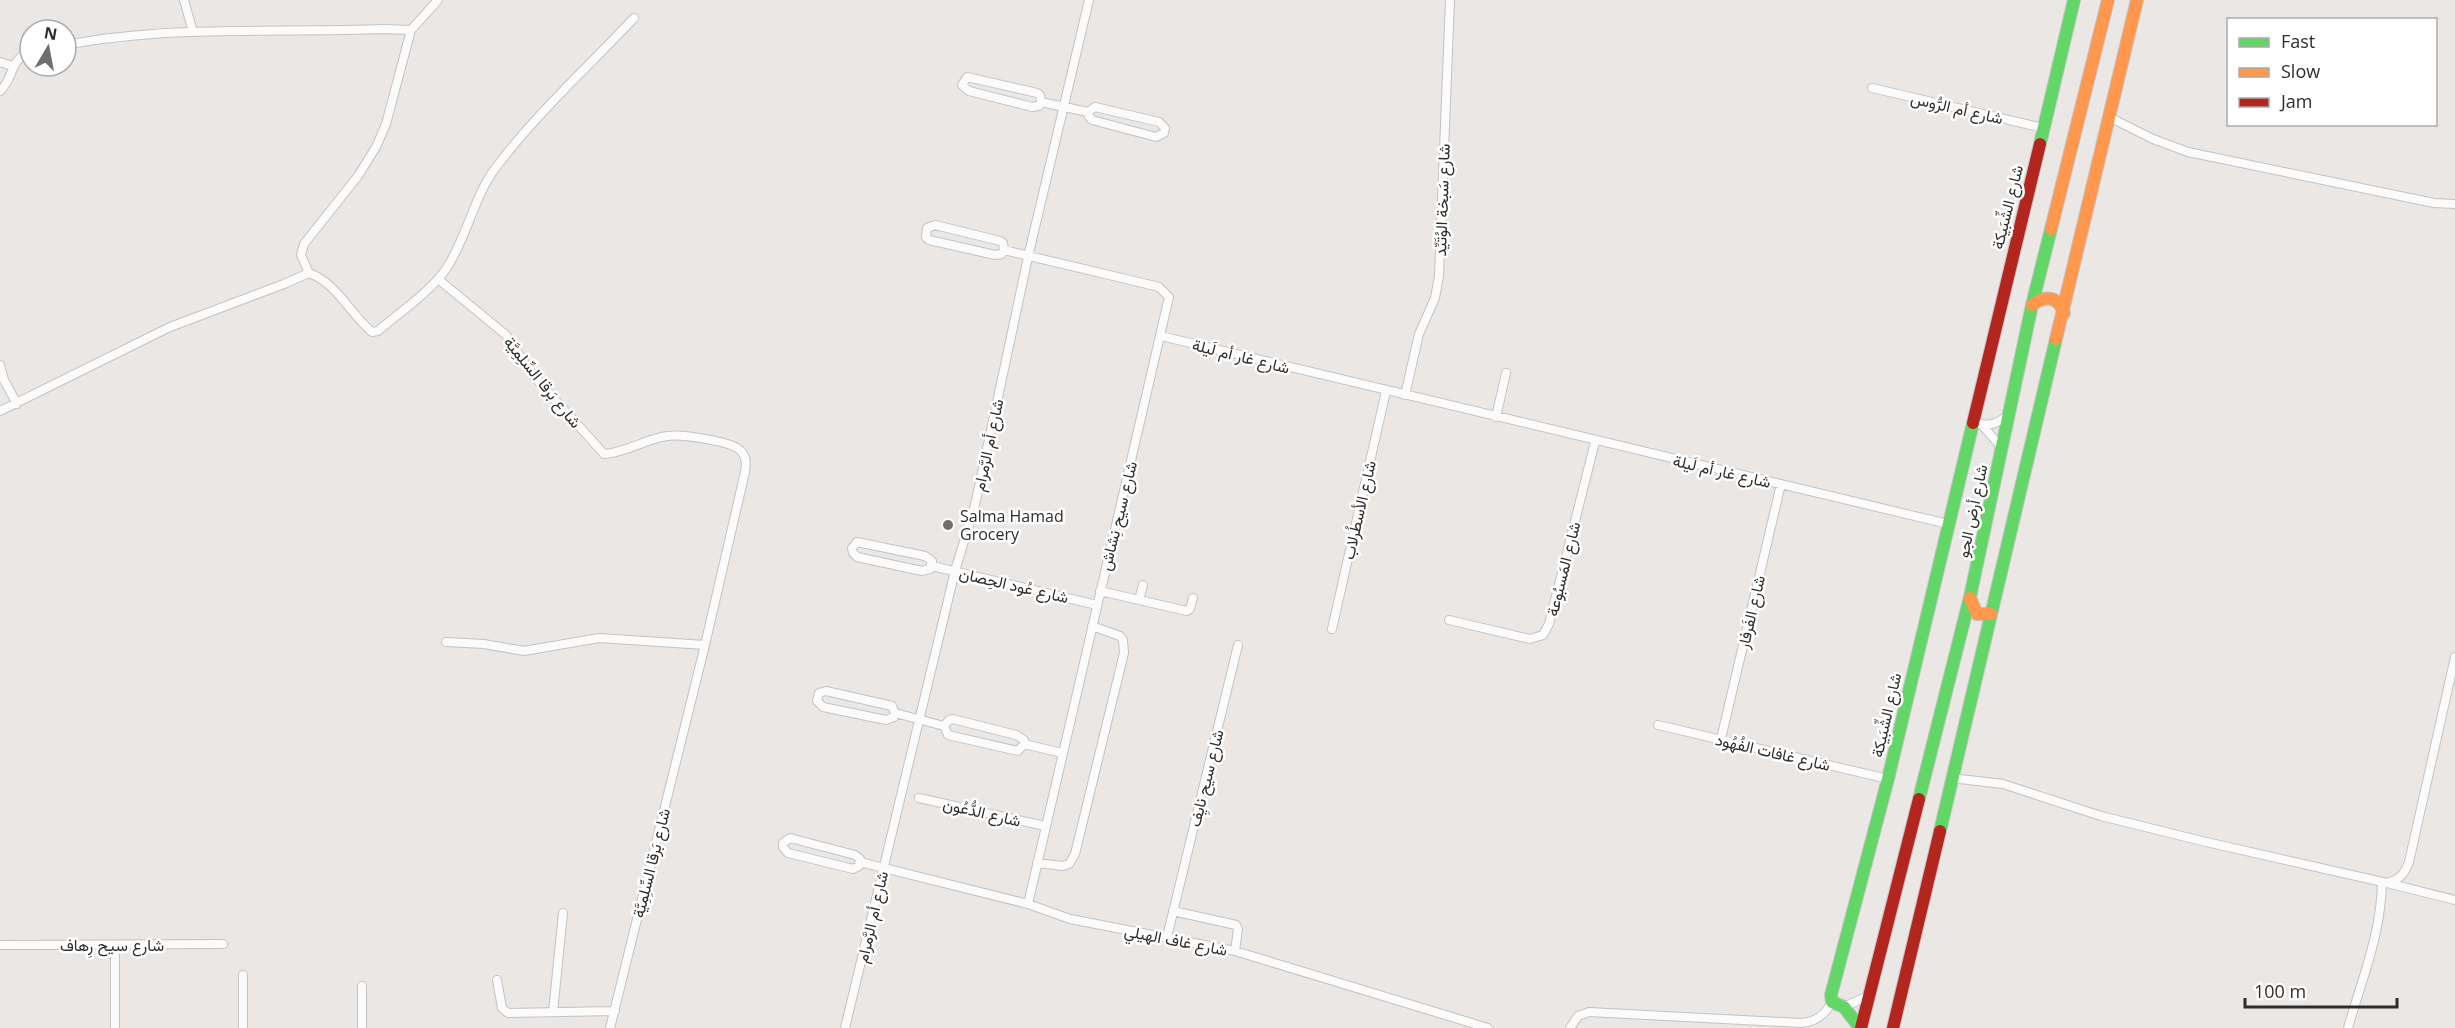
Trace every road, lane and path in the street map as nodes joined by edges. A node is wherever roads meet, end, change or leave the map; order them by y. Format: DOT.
graph roads {
  1 [pos="184,0"];
  2 [pos="438,0"];
  3 [pos="1089,0"];
  4 [pos="1450,0"];
  5 [pos="2074,0"];
  6 [pos="2108,0"];
  7 [pos="2137,0"];
  8 [pos="634,18"];
  9 [pos="411,30"];
  10 [pos="193,32"];
  11 [pos="78,43"];
  12 [pos="18,59"];
  13 [pos="0,62"];
  14 [pos="13,66"];
  15 [pos="1872,88"];
  16 [pos="0,92"];
  17 [pos="1041,102"];
  18 [pos="1064,107"];
  19 [pos="1088,112"];
  20 [pos="2109,117"];
  21 [pos="2043,128"];
  22 [pos="2455,204"];
  23 [pos="1004,250"];
  24 [pos="1028,257"];
  25 [pos="309,273"];
  26 [pos="438,279"];
  27 [pos="2032,305"];
  28 [pos="2064,313"];
  29 [pos="1161,336"];
  30 [pos="0,364"];
  31 [pos="1506,373"];
  32 [pos="1386,391"];
  33 [pos="1405,394"];
  34 [pos="17,404"];
  35 [pos="0,411"];
  36 [pos="2008,415"];
  37 [pos="1496,417"];
  38 [pos="1977,424"];
  39 [pos="1595,442"];
  40 [pos="2002,448"];
  41 [pos="1781,484"];
  42 [pos="1948,524"];
  43 [pos="932,566"];
  44 [pos="956,571"];
  45 [pos="1143,585"];
  46 [pos="1100,591"];
  47 [pos="1970,597"];
  48 [pos="1193,598"];
  49 [pos="1139,600"];
  50 [pos="1097,605"];
  51 [pos="1991,614"];
  52 [pos="1449,620"];
  53 [pos="1092,626"];
  54 [pos="1332,629"];
  55 [pos="446,642"];
  56 [pos="705,645"];
  57 [pos="1238,645"];
  58 [pos="2455,657"];
  59 [pos="896,713"];
  60 [pos="920,719"];
  61 [pos="1658,725"];
  62 [pos="944,726"];
  63 [pos="1721,740"];
  64 [pos="1024,744"];
  65 [pos="1062,753"];
  66 [pos="1952,778"];
  67 [pos="1888,779"];
  68 [pos="919,798"];
  69 [pos="1045,826"];
  70 [pos="860,862"];
  71 [pos="1037,863"];
  72 [pos="884,869"];
  73 [pos="2384,883"];
  74 [pos="2455,900"];
  75 [pos="1028,904"];
  76 [pos="1173,911"];
  77 [pos="563,913"];
  78 [pos="1167,937"];
  79 [pos="223,944"];
  80 [pos="0,945"];
  81 [pos="115,945"];
  82 [pos="1235,951"];
  83 [pos="243,975"];
  84 [pos="497,980"];
  85 [pos="362,986"];
  86 [pos="1868,996"];
  87 [pos="1832,1002"];
  88 [pos="1844,1007"];
  89 [pos="615,1011"];
  90 [pos="554,1012"];
  91 [pos="116,1028"];
  92 [pos="243,1028"];
  93 [pos="362,1028"];
  94 [pos="610,1028"];
  95 [pos="844,1028"];
  96 [pos="1488,1028"];
  97 [pos="1570,1028"];
  98 [pos="1860,1028"];
  99 [pos="1893,1028"];
  100 [pos="2348,1028"];
  1 -- 10 [label="street"];
  2 -- 9 [label="street"];
  3 -- 18 [label="street, شارع أم الرَّمرام"];
  4 -- 33 [label="street, شارع سَبخة الوُتَيِّد"];
  5 -- 21 [label="main road, شارع الشِّبَيكة"];
  6 -- 27 [label="main road, شارع أرض الجو"];
  7 -- 20 [label="main road"];
  8 -- 26 [label="street"];
  9 -- 10 [label="street"];
  9 -- 25 [label="street"];
  10 -- 11 [label="street"];
  12 -- 14 [label="street"];
  13 -- 14 [label="street"];
  14 -- 16 [label="street"];
  15 -- 21 [label="street, شارع أم الرُّوس"];
  17 -- 17 [label="street"];
  17 -- 18 [label="street"];
  18 -- 19 [label="street"];
  18 -- 24 [label="street, شارع أم الرَّمرام"];
  19 -- 19 [label="street"];
  20 -- 22 [label="street"];
  20 -- 28 [label="main road"];
  21 -- 38 [label="main road, شارع الشِّبَيكة"];
  23 -- 23 [label="street, شارع سيح نِشاش"];
  23 -- 24 [label="street, شارع سيح نِشاش"];
  24 -- 29 [label="street, شارع سيح نِشاش"];
  24 -- 44 [label="street, شارع أم الرَّمرام"];
  25 -- 26 [label="street"];
  25 -- 34 [label="street"];
  26 -- 56 [label="street, شارع بَرقا السِّلِمِيَّة"];
  27 -- 28 [label="main road"];
  27 -- 36 [label="main road, شارع أرض الجو"];
  28 -- 51 [label="main road"];
  29 -- 32 [label="street, شارع غار أم لَيلة"];
  29 -- 46 [label="street, شارع سيح نِشاش"];
  30 -- 34 [label="street"];
  31 -- 37 [label="street"];
  32 -- 33 [label="street, شارع غار أم لَيلة"];
  32 -- 54 [label="street, شارع الأسطُرلاب"];
  33 -- 37 [label="street, شارع غار أم لَيلة"];
  34 -- 35 [label="street"];
  36 -- 38 [label="street"];
  36 -- 40 [label="main road, شارع أرض الجو"];
  37 -- 39 [label="street, شارع غار أم لَيلة"];
  38 -- 40 [label="street"];
  38 -- 42 [label="main road, شارع الشِّبَيكة"];
  39 -- 41 [label="street, شارع غار أم لَيلة"];
  39 -- 52 [label="street, شارع المَسبُوعة"];
  40 -- 47 [label="main road, شارع أرض الجو"];
  41 -- 42 [label="street, شارع غار أم لَيلة"];
  41 -- 63 [label="street, شارع الفَرفار"];
  42 -- 67 [label="main road, شارع الشِّبَيكة"];
  43 -- 43 [label="street, شارع عُود الحِصان"];
  43 -- 44 [label="street, شارع عُود الحِصان"];
  44 -- 50 [label="street, شارع عُود الحِصان"];
  44 -- 60 [label="street, شارع أم الرَّمرام"];
  45 -- 49 [label="street"];
  46 -- 49 [label="street"];
  46 -- 50 [label="street, شارع سيح نِشاش"];
  47 -- 51 [label="main road"];
  47 -- 86 [label="main road, شارع أرض الجو"];
  48 -- 49 [label="street"];
  50 -- 53 [label="street, شارع سيح نِشاش"];
  51 -- 66 [label="main road"];
  53 -- 65 [label="street, شارع سيح نِشاش"];
  53 -- 71 [label="street"];
  55 -- 56 [label="street"];
  56 -- 89 [label="street, شارع بَرقا السِّلِمِيَّة"];
  57 -- 76 [label="street, شارع سيح نايِف"];
  58 -- 73 [label="street"];
  59 -- 59 [label="street"];
  59 -- 60 [label="street"];
  60 -- 62 [label="street"];
  60 -- 72 [label="street, شارع أم الرَّمرام"];
  61 -- 63 [label="street, شارع غافات الفُهُود"];
  62 -- 64 [label="street"];
  62 -- 64 [label="street"];
  63 -- 67 [label="street, شارع غافات الفُهُود"];
  64 -- 65 [label="street"];
  65 -- 69 [label="street, شارع سيح نِشاش"];
  66 -- 73 [label="street"];
  66 -- 99 [label="main road"];
  67 -- 87 [label="main road, شارع الشِّبَيكة"];
  68 -- 69 [label="street, شارع الدُّعُون"];
  69 -- 71 [label="street, شارع سيح نِشاش"];
  70 -- 70 [label="street, شارع غاف الهيلي"];
  70 -- 72 [label="street, شارع غاف الهيلي"];
  71 -- 75 [label="street, شارع سيح نِشاش"];
  72 -- 75 [label="street, شارع غاف الهيلي"];
  72 -- 95 [label="street, شارع أم الرَّمرام"];
  73 -- 74 [label="street"];
  73 -- 100 [label="street"];
  75 -- 78 [label="street, شارع غاف الهيلي"];
  76 -- 78 [label="street, شارع سيح نايِف"];
  76 -- 82 [label="street"];
  77 -- 90 [label="street"];
  78 -- 82 [label="street, شارع غاف الهيلي"];
  79 -- 81 [label="street, شارع سيح رِهاف"];
  80 -- 81 [label="street, شارع سيح رِهاف"];
  81 -- 91 [label="street"];
  82 -- 96 [label="street, شارع غاف الهيلي"];
  83 -- 92 [label="street"];
  84 -- 90 [label="street"];
  85 -- 93 [label="street"];
  86 -- 88 [label="street"];
  86 -- 98 [label="main road, شارع أرض الجو"];
  87 -- 88 [label="main road"];
  87 -- 97 [label="street"];
  88 -- 98 [label="main road"];
  89 -- 90 [label="street"];
  89 -- 94 [label="street, شارع بَرقا السِّلِمِيَّة"];
}
